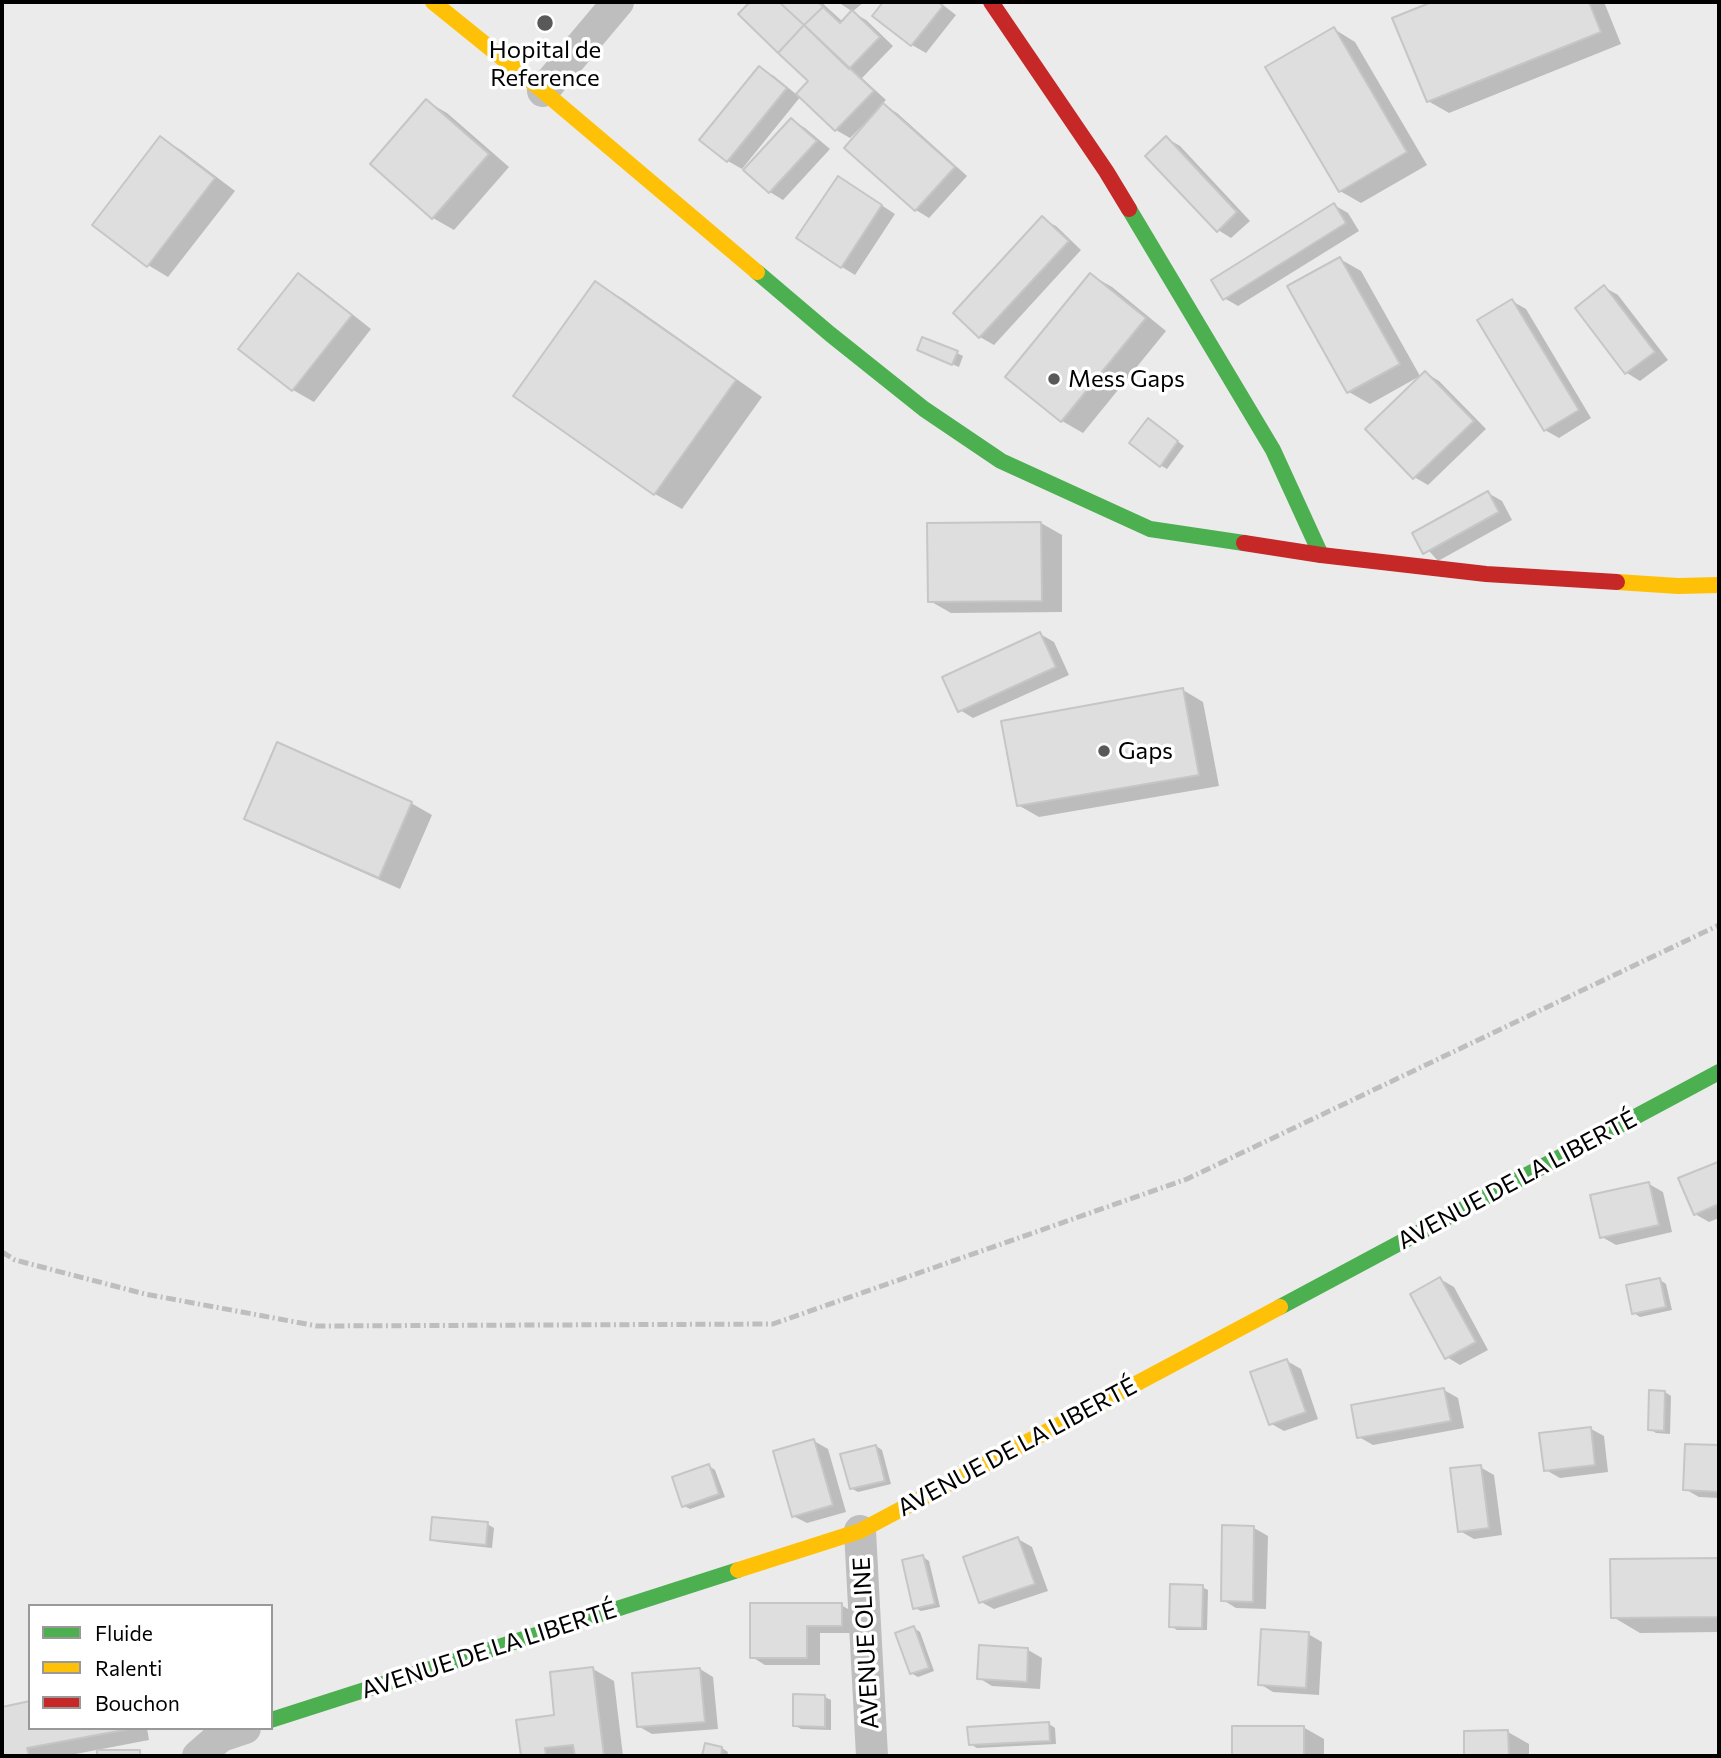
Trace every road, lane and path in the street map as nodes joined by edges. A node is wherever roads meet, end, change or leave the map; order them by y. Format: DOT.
graph roads {
  1 [pos="433,2"];
  2 [pos="618,2"];
  3 [pos="991,2"];
  4 [pos="543,92"];
  5 [pos="1321,555"];
  6 [pos="1719,585"];
  7 [pos="1719,1072"];
  8 [pos="860,1531"];
  9 [pos="273,1719"];
  10 [pos="239,1730"];
  11 [pos="198,1756"];
  12 [pos="872,1756"];
  1 -- 4 [label="street"];
  2 -- 4 [label="street"];
  3 -- 5 [label="street"];
  4 -- 5 [label="street"];
  5 -- 6 [label="street"];
  7 -- 8 [label="street, AVENUE DE LA LIBERTÉ"];
  8 -- 9 [label="street, AVENUE DE LA LIBERTÉ"];
  8 -- 12 [label="street, AVENUE OLINE"];
  10 -- 11 [label="street"];
}
